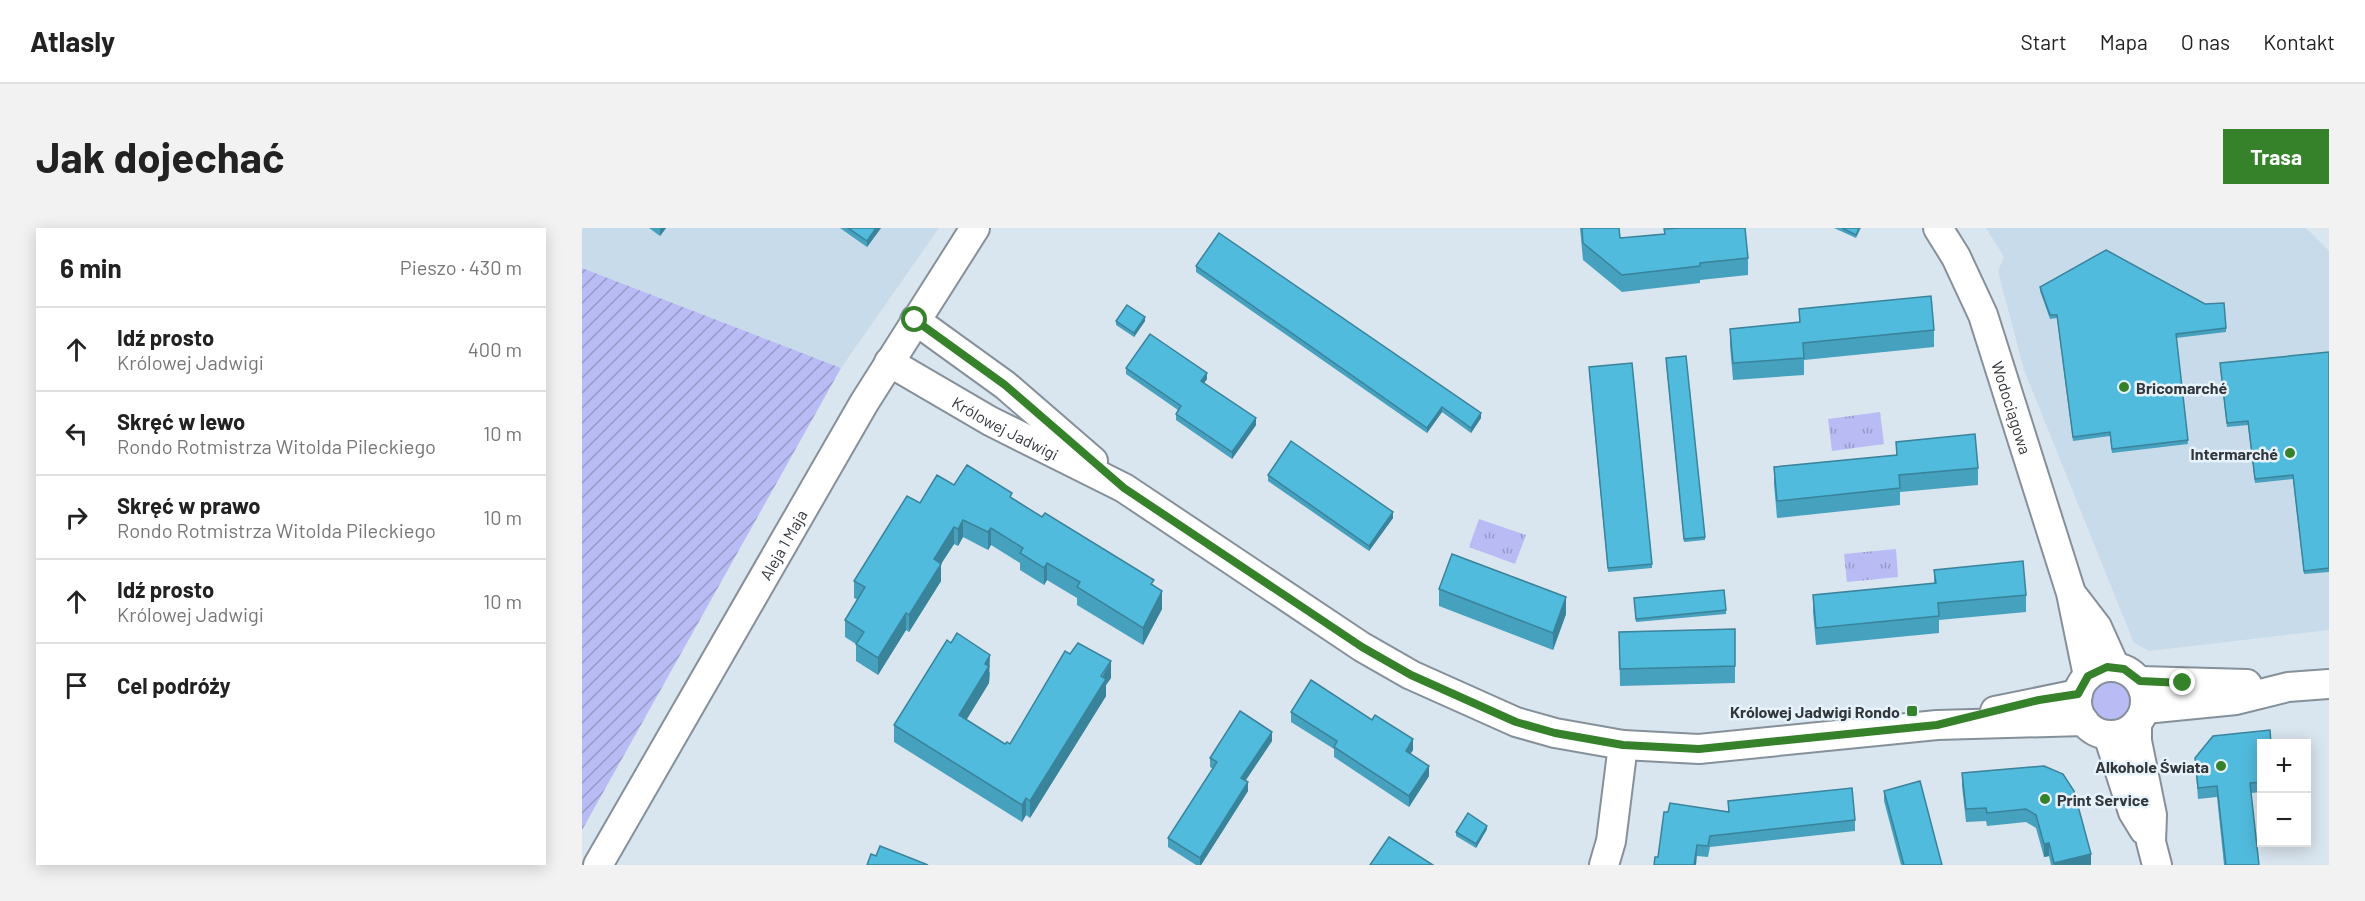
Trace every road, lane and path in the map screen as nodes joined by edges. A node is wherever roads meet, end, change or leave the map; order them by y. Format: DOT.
graph roads {
  1 [pos="975,228"];
  2 [pos="1938,228"];
  3 [pos="915,320"];
  4 [pos="889,362"];
  5 [pos="1124,488"];
  6 [pos="2071,593"];
  7 [pos="2115,667"];
  8 [pos="2140,681"];
  9 [pos="2329,684"];
  10 [pos="2083,685"];
  11 [pos="2288,687"];
  12 [pos="2141,716"];
  13 [pos="1937,725"];
  14 [pos="2096,728"];
  15 [pos="1623,745"];
  16 [pos="2154,853"];
  17 [pos="598,865"];
  18 [pos="1604,865"];
  1 -- 3 [label="street, Aleja 1 Maja"];
  2 -- 6 [label="street, Wodociągowa"];
  3 -- 4 [label="street, Aleja 1 Maja"];
  3 -- 5 [label="street, Królowej Jadwigi"];
  4 -- 5 [label="street, Królowej Jadwigi"];
  4 -- 17 [label="street, Aleja 1 Maja"];
  5 -- 15 [label="street, Królowej Jadwigi"];
  6 -- 7 [label="street, Wodociągowa"];
  6 -- 10 [label="street, Wodociągowa"];
  7 -- 8 [label="street"];
  7 -- 10 [label="street"];
  8 -- 11 [label="street"];
  8 -- 12 [label="street"];
  9 -- 11 [label="street"];
  10 -- 13 [label="street, Królowej Jadwigi"];
  10 -- 14 [label="street"];
  11 -- 12 [label="street"];
  12 -- 14 [label="street"];
  12 -- 16 [label="street"];
  13 -- 14 [label="street, Królowej Jadwigi"];
  13 -- 15 [label="street, Królowej Jadwigi"];
  14 -- 16 [label="street"];
  15 -- 18 [label="street"];
}
